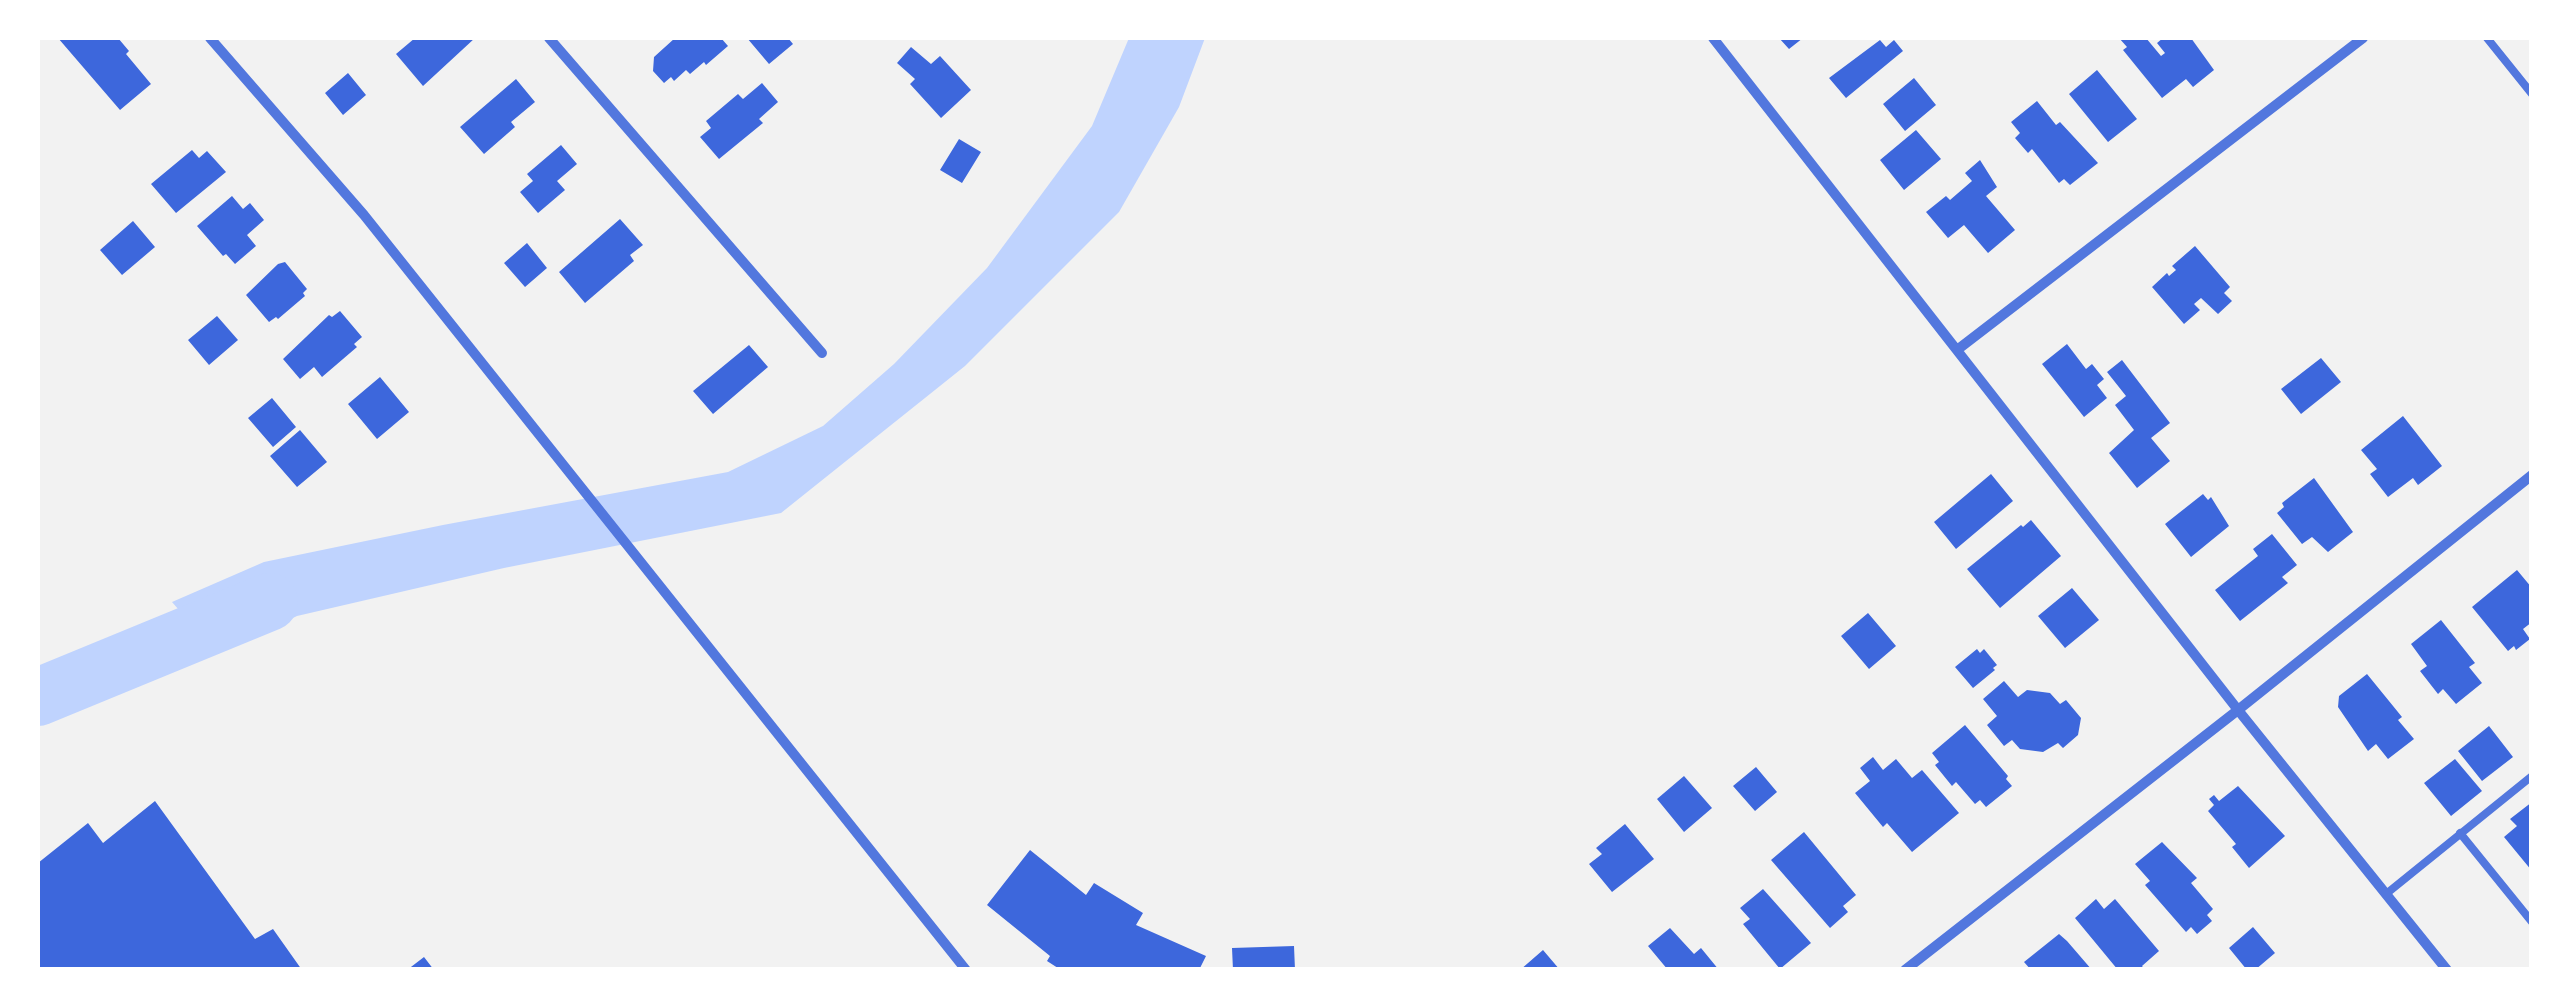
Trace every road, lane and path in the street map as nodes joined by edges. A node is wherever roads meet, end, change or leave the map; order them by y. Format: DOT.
graph roads {
  1 [pos="210,38"];
  2 [pos="550,38"];
  3 [pos="1713,38"];
  4 [pos="2363,38"];
  5 [pos="2486,38"];
  6 [pos="2532,94"];
  7 [pos="1957,350"];
  8 [pos="822,353"];
  9 [pos="2532,475"];
  10 [pos="2238,710"];
  11 [pos="2532,776"];
  12 [pos="2460,833"];
  13 [pos="2386,894"];
  14 [pos="2532,922"];
  15 [pos="966,970"];
  16 [pos="1904,970"];
  17 [pos="2447,970"];
  1 -- 15 [label="street"];
  2 -- 8 [label="street"];
  3 -- 7 [label="street"];
  4 -- 7 [label="street"];
  5 -- 6 [label="lane"];
  7 -- 10 [label="street"];
  9 -- 10 [label="street"];
  10 -- 13 [label="street"];
  10 -- 16 [label="street"];
  11 -- 12 [label="lane"];
  12 -- 13 [label="lane"];
  12 -- 14 [label="lane"];
  13 -- 17 [label="street"];
}
